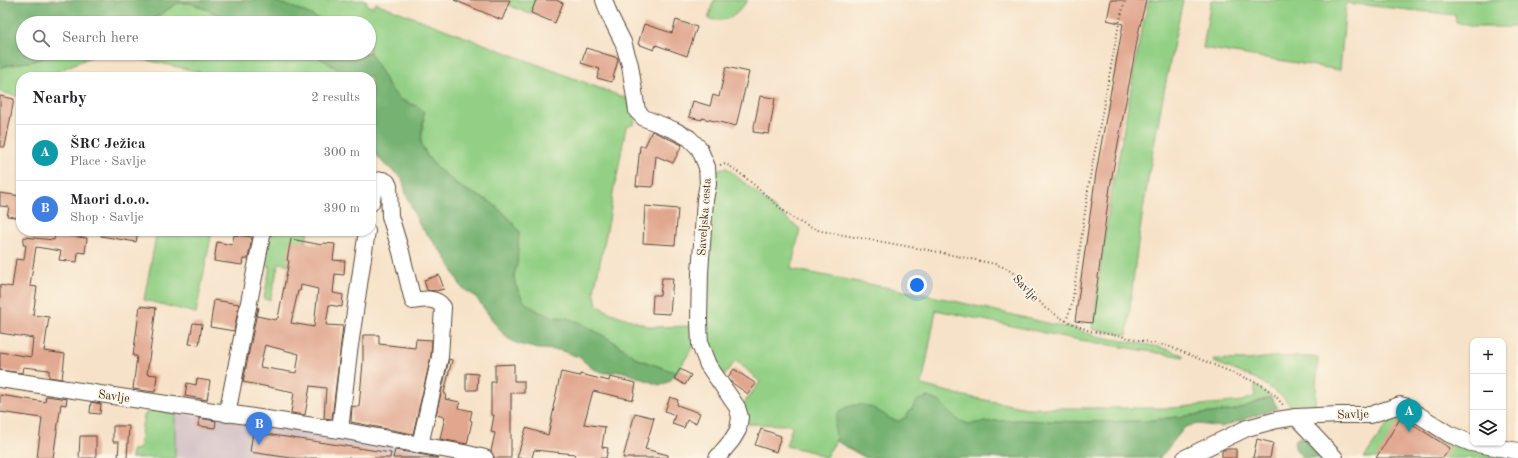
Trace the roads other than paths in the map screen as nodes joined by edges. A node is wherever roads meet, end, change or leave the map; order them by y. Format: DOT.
graph roads {
  1 [pos="604,0"];
  2 [pos="376,181"];
  3 [pos="262,236"];
  4 [pos="366,236"];
  5 [pos="0,379"];
  6 [pos="227,414"];
  7 [pos="1296,417"];
  8 [pos="340,430"];
  9 [pos="420,445"];
  10 [pos="1518,451"];
  11 [pos="486,458"];
  12 [pos="717,458"];
  13 [pos="1185,458"];
  14 [pos="1335,458"];
  1 -- 12 [label="street, Saveljska cesta"];
  2 -- 9 [label="street"];
  3 -- 6 [label="street"];
  4 -- 8 [label="street"];
  5 -- 6 [label="street, Savlje"];
  6 -- 8 [label="street, Savlje"];
  7 -- 10 [label="street, Savlje"];
  7 -- 13 [label="street, Savlje"];
  7 -- 14 [label="street"];
  8 -- 9 [label="street, Savlje"];
  9 -- 11 [label="street, Savlje"];
}
